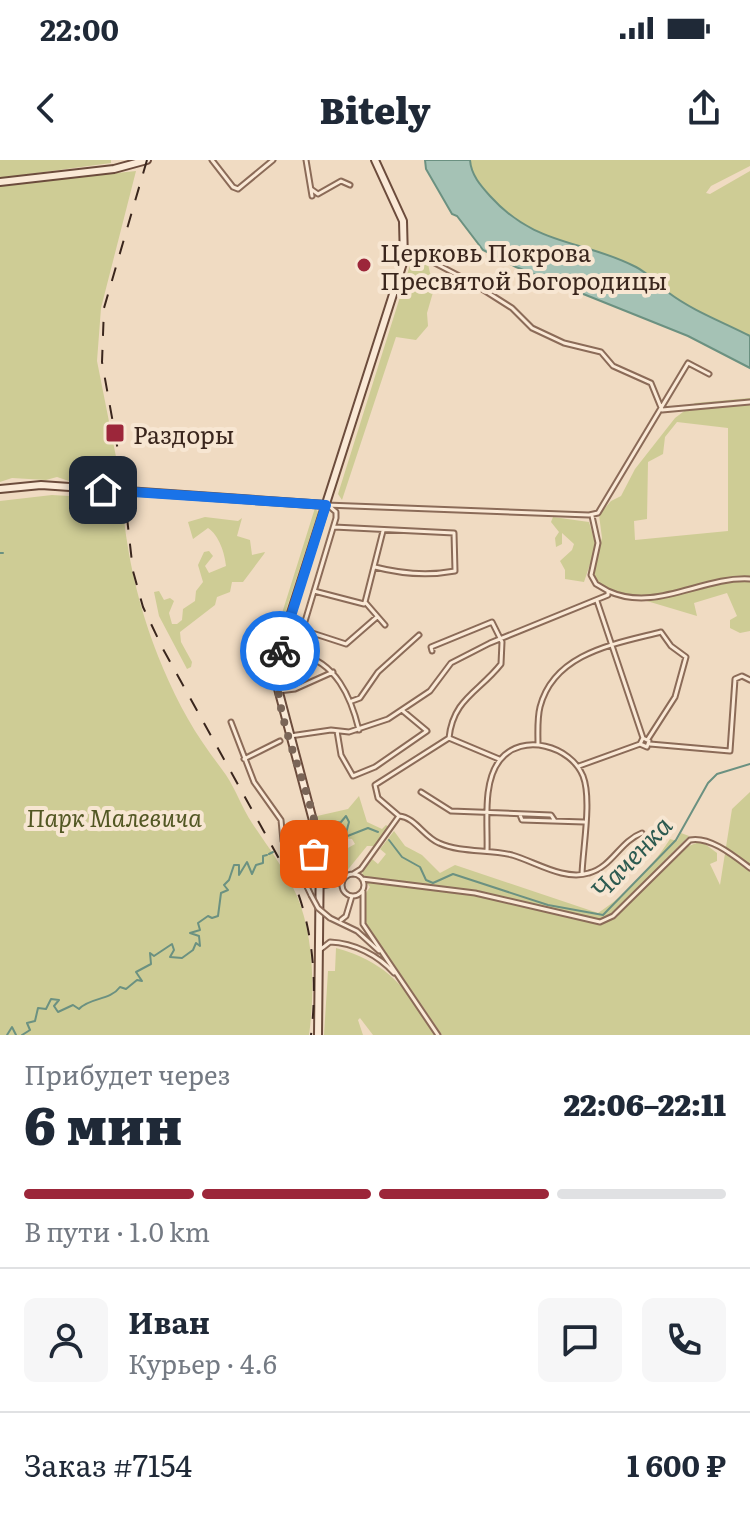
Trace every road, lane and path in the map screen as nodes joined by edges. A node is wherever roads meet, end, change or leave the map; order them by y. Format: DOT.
graph roads {
  1 [pos="147,160"];
  2 [pos="212,160"];
  3 [pos="273,160"];
  4 [pos="306,160"];
  5 [pos="375,160"];
  6 [pos="0,182"];
  7 [pos="350,185"];
  8 [pos="311,189"];
  9 [pos="312,196"];
  10 [pos="405,252"];
  11 [pos="709,374"];
  12 [pos="750,402"];
  13 [pos="662,410"];
  14 [pos="0,489"];
  15 [pos="326,505"];
  16 [pos="589,515"];
  17 [pos="334,527"];
  18 [pos="383,529"];
  19 [pos="375,567"];
  20 [pos="750,579"];
  21 [pos="314,591"];
  22 [pos="608,591"];
  23 [pos="597,601"];
  24 [pos="366,603"];
  25 [pos="377,617"];
  26 [pos="385,625"];
  27 [pos="303,630"];
  28 [pos="419,635"];
  29 [pos="501,639"];
  30 [pos="611,645"];
  31 [pos="297,648"];
  32 [pos="432,651"];
  33 [pos="299,654"];
  34 [pos="333,672"];
  35 [pos="750,680"];
  36 [pos="279,691"];
  37 [pos="352,701"];
  38 [pos="403,711"];
  39 [pos="231,722"];
  40 [pos="359,730"];
  41 [pos="337,731"];
  42 [pos="290,736"];
  43 [pos="449,738"];
  44 [pos="645,739"];
  45 [pos="280,741"];
  46 [pos="640,744"];
  47 [pos="650,744"];
  48 [pos="538,745"];
  49 [pos="244,759"];
  50 [pos="500,760"];
  51 [pos="578,766"];
  52 [pos="421,792"];
  53 [pos="489,813"];
  54 [pos="399,816"];
  55 [pos="584,822"];
  56 [pos="317,830"];
  57 [pos="642,833"];
  58 [pos="308,851"];
  59 [pos="487,851"];
  60 [pos="299,859"];
  61 [pos="320,865"];
  62 [pos="750,868"];
  63 [pos="361,869"];
  64 [pos="353,874"];
  65 [pos="582,874"];
  66 [pos="362,878"];
  67 [pos="344,879"];
  68 [pos="376,881"];
  69 [pos="323,886"];
  70 [pos="336,886"];
  71 [pos="363,889"];
  72 [pos="345,892"];
  73 [pos="353,896"];
  74 [pos="362,903"];
  75 [pos="348,904"];
  76 [pos="337,920"];
  77 [pos="385,956"];
  78 [pos="319,960"];
  79 [pos="402,982"];
  80 [pos="318,1035"];
  81 [pos="438,1035"];
  1 -- 6 [label="main road"];
  2 -- 3 [label="street"];
  4 -- 8 [label="street"];
  5 -- 10 [label="main road"];
  7 -- 8 [label="street"];
  8 -- 9 [label="street"];
  10 -- 13 [label="street"];
  10 -- 15 [label="main road"];
  11 -- 13 [label="street"];
  12 -- 13 [label="street"];
  13 -- 16 [label="street"];
  14 -- 15 [label="main road"];
  15 -- 16 [label="street"];
  15 -- 17 [label="street"];
  15 -- 36 [label="main road"];
  16 -- 22 [label="street"];
  17 -- 18 [label="street"];
  17 -- 21 [label="street"];
  18 -- 19 [label="street"];
  18 -- 19 [label="street"];
  19 -- 24 [label="street"];
  20 -- 22 [label="street"];
  21 -- 24 [label="street"];
  21 -- 27 [label="street"];
  22 -- 23 [label="street"];
  23 -- 29 [label="street"];
  23 -- 30 [label="street"];
  24 -- 25 [label="street"];
  25 -- 26 [label="street"];
  25 -- 27 [label="street"];
  27 -- 31 [label="street"];
  28 -- 37 [label="street"];
  29 -- 32 [label="street"];
  29 -- 38 [label="street"];
  29 -- 43 [label="street"];
  30 -- 44 [label="street"];
  30 -- 44 [label="street"];
  30 -- 48 [label="street"];
  33 -- 34 [label="street"];
  34 -- 36 [label="street"];
  34 -- 37 [label="street"];
  35 -- 47 [label="street"];
  36 -- 42 [label="main road"];
  37 -- 40 [label="street"];
  38 -- 40 [label="street"];
  38 -- 41 [label="street"];
  39 -- 49 [label="street"];
  40 -- 41 [label="street"];
  41 -- 42 [label="street"];
  42 -- 56 [label="main road"];
  43 -- 50 [label="street"];
  43 -- 54 [label="street"];
  44 -- 46 [label="street"];
  44 -- 47 [label="street"];
  45 -- 49 [label="street"];
  46 -- 47 [label="street"];
  46 -- 51 [label="street"];
  48 -- 50 [label="street"];
  48 -- 51 [label="street"];
  49 -- 60 [label="street"];
  50 -- 53 [label="street"];
  51 -- 55 [label="street"];
  52 -- 53 [label="street"];
  53 -- 55 [label="street"];
  53 -- 59 [label="street"];
  54 -- 59 [label="street"];
  54 -- 63 [label="street"];
  55 -- 65 [label="street"];
  56 -- 58 [label="street"];
  56 -- 61 [label="main road"];
  57 -- 65 [label="street"];
  58 -- 60 [label="street"];
  58 -- 61 [label="street"];
  59 -- 65 [label="street"];
  60 -- 76 [label="street, bridge"];
  61 -- 69 [label="main road"];
  62 -- 68 [label="street"];
  63 -- 64 [label="street"];
  63 -- 66 [label="street"];
  64 -- 66 [label="street"];
  64 -- 67 [label="street"];
  66 -- 68 [label="street"];
  66 -- 71 [label="street"];
  67 -- 70 [label="street"];
  67 -- 72 [label="street"];
  68 -- 71 [label="street"];
  69 -- 70 [label="street"];
  69 -- 78 [label="main road"];
  70 -- 72 [label="street"];
  71 -- 73 [label="street"];
  71 -- 74 [label="street"];
  72 -- 73 [label="street"];
  72 -- 75 [label="street"];
  73 -- 74 [label="street"];
  73 -- 75 [label="street"];
  74 -- 77 [label="street"];
  75 -- 76 [label="street"];
  76 -- 77 [label="street"];
  77 -- 79 [label="street"];
  78 -- 79 [label="street"];
  78 -- 80 [label="main road"];
  79 -- 81 [label="street"];
}
